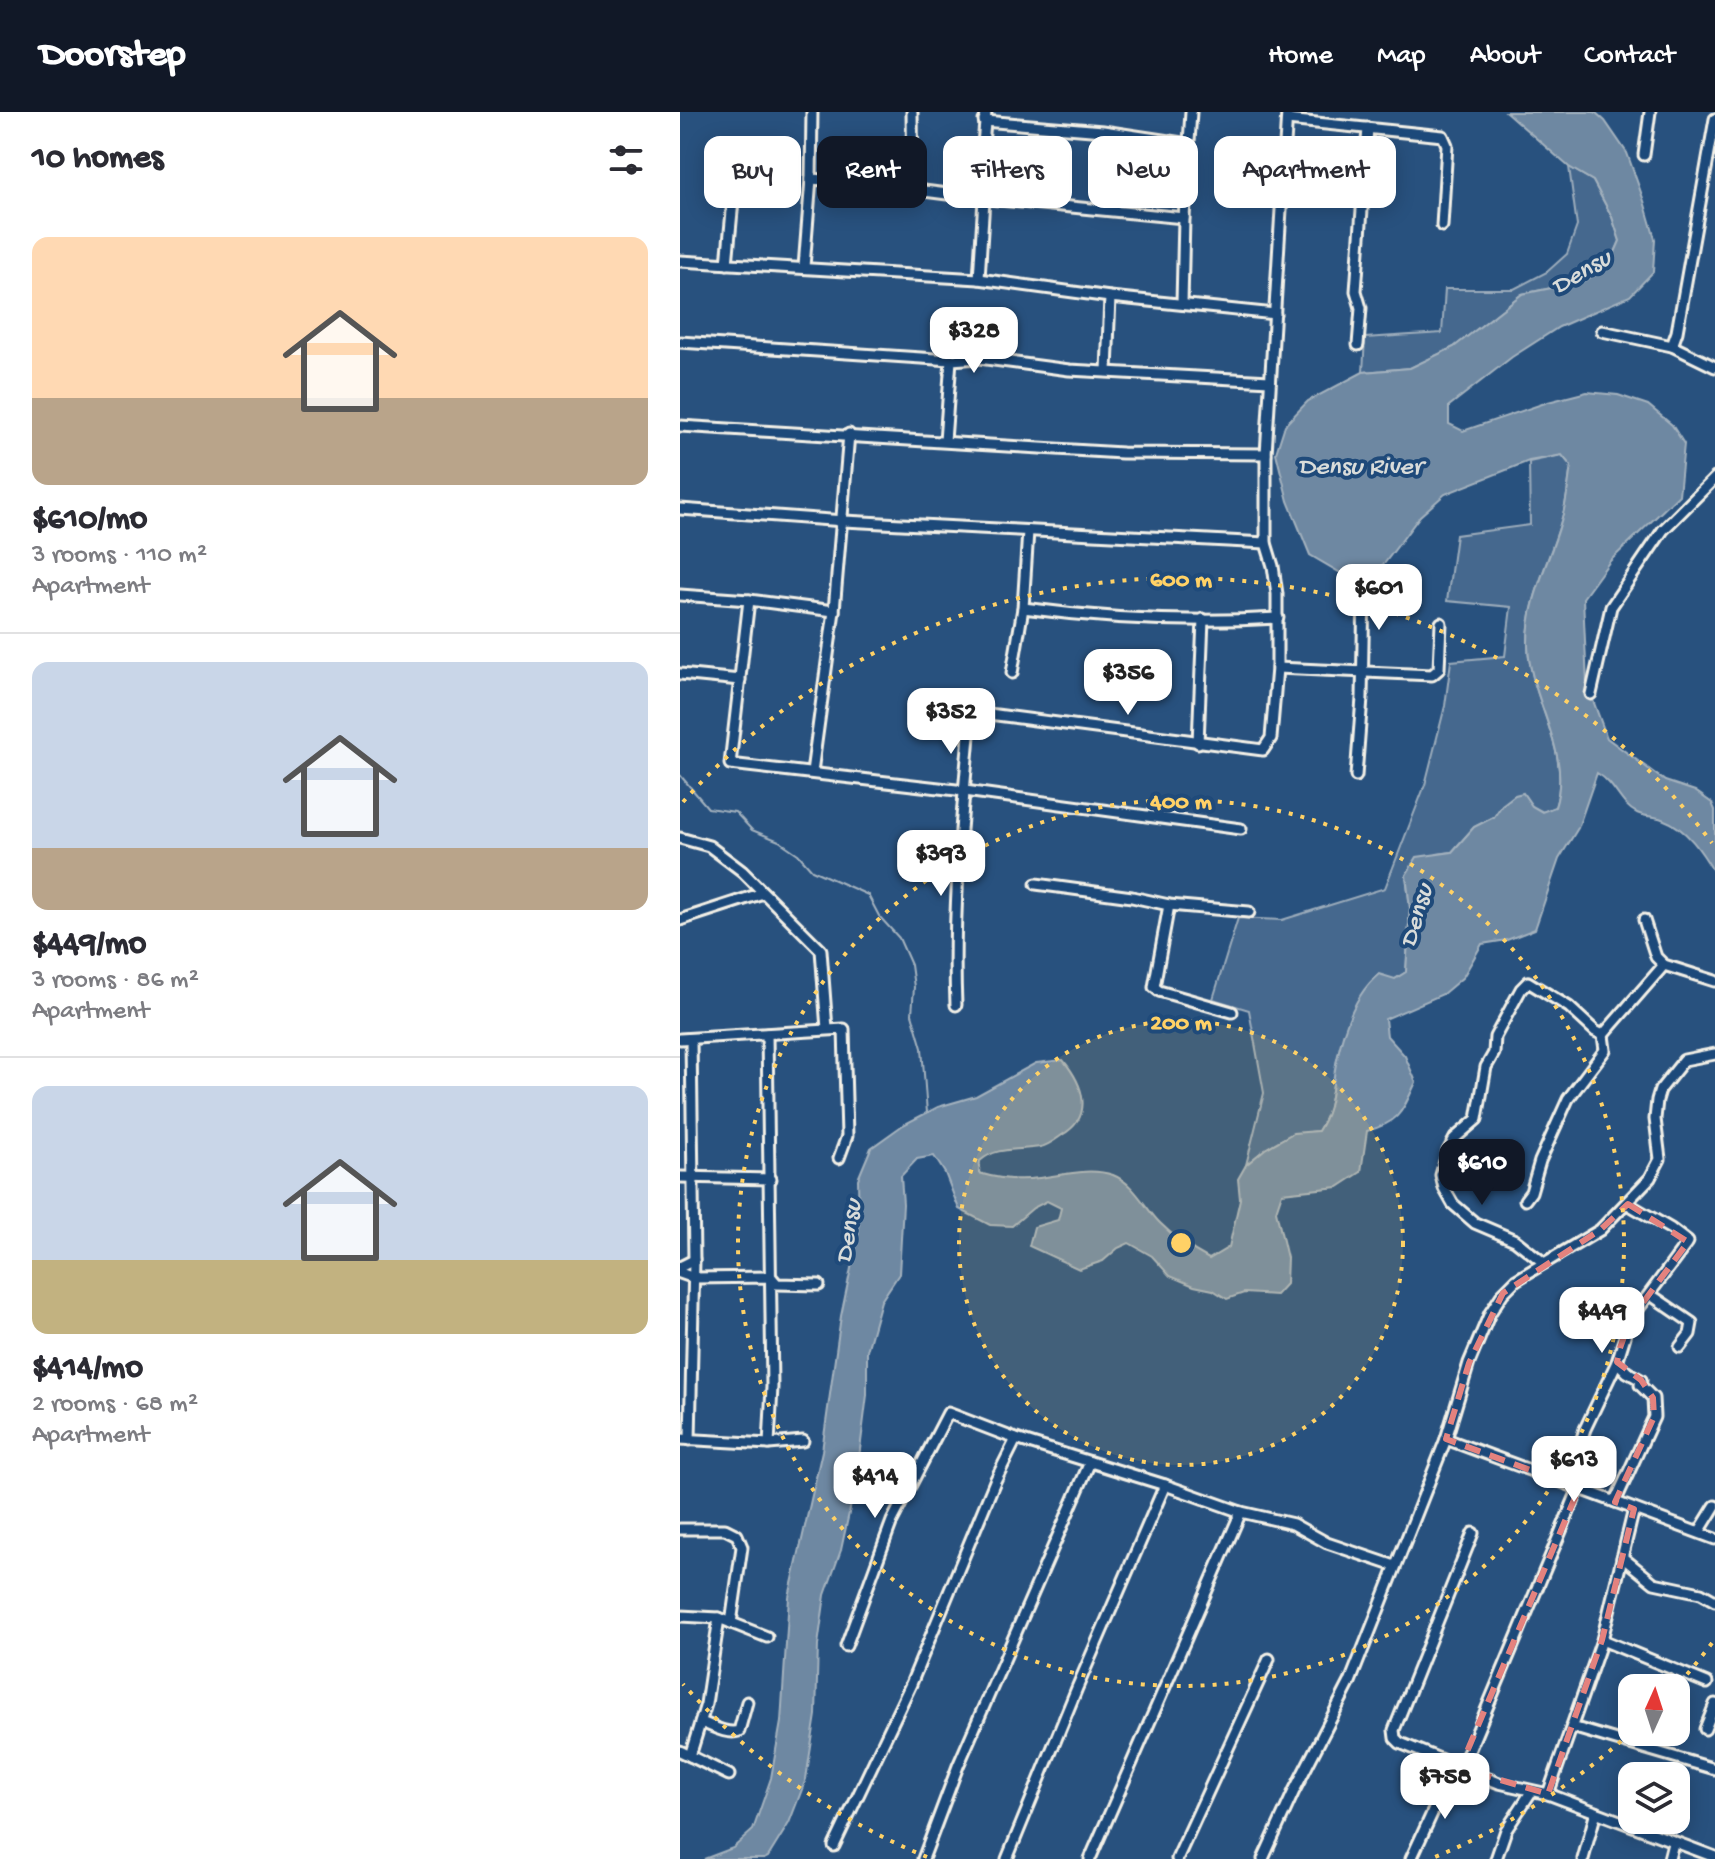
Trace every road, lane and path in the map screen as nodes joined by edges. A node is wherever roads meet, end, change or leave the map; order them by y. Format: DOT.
graph roads {
  1 [pos="812,112"];
  2 [pos="912,112"];
  3 [pos="1191,112"];
  4 [pos="1650,112"];
  5 [pos="985,116"];
  6 [pos="1287,116"];
  7 [pos="1715,119"];
  8 [pos="1368,128"];
  9 [pos="912,136"];
  10 [pos="984,136"];
  11 [pos="1136,136"];
  12 [pos="1190,136"];
  13 [pos="1644,155"];
  14 [pos="811,179"];
  15 [pos="817,179"];
  16 [pos="1072,207"];
  17 [pos="732,208"];
  18 [pos="981,208"];
  19 [pos="1185,208"];
  20 [pos="1184,218"];
  21 [pos="1442,226"];
  22 [pos="680,261"];
  23 [pos="727,264"];
  24 [pos="804,267"];
  25 [pos="979,279"];
  26 [pos="1110,297"];
  27 [pos="1182,304"];
  28 [pos="1275,314"];
  29 [pos="1602,331"];
  30 [pos="680,342"];
  31 [pos="1358,345"];
  32 [pos="1672,346"];
  33 [pos="951,360"];
  34 [pos="1715,367"];
  35 [pos="1107,371"];
  36 [pos="1270,381"];
  37 [pos="680,426"];
  38 [pos="849,434"];
  39 [pos="945,441"];
  40 [pos="1266,454"];
  41 [pos="1715,478"];
  42 [pos="680,509"];
  43 [pos="844,521"];
  44 [pos="1028,531"];
  45 [pos="1266,543"];
  46 [pos="1364,589"];
  47 [pos="680,595"];
  48 [pos="749,600"];
  49 [pos="1023,608"];
  50 [pos="834,611"];
  51 [pos="1278,618"];
  52 [pos="1203,619"];
  53 [pos="1441,623"];
  54 [pos="1277,668"];
  55 [pos="1012,673"];
  56 [pos="1361,673"];
  57 [pos="680,674"];
  58 [pos="740,680"];
  59 [pos="1591,694"];
  60 [pos="1198,743"];
  61 [pos="812,772"];
  62 [pos="1356,776"];
  63 [pos="965,791"];
  64 [pos="1241,829"];
  65 [pos="680,838"];
  66 [pos="1036,884"];
  67 [pos="763,893"];
  68 [pos="1169,905"];
  69 [pos="1249,912"];
  70 [pos="680,920"];
  71 [pos="1644,920"];
  72 [pos="1664,965"];
  73 [pos="1715,981"];
  74 [pos="956,1005"];
  75 [pos="1232,1012"];
  76 [pos="827,1029"];
  77 [pos="767,1034"];
  78 [pos="1603,1035"];
  79 [pos="685,1040"];
  80 [pos="1715,1056"];
  81 [pos="839,1158"];
  82 [pos="692,1176"];
  83 [pos="680,1177"];
  84 [pos="771,1179"];
  85 [pos="1525,1200"];
  86 [pos="1628,1204"];
  87 [pos="694,1260"];
  88 [pos="1544,1263"];
  89 [pos="680,1267"];
  90 [pos="680,1273"];
  91 [pos="771,1277"];
  92 [pos="694,1278"];
  93 [pos="819,1285"];
  94 [pos="1651,1295"];
  95 [pos="1680,1347"];
  96 [pos="685,1355"];
  97 [pos="1617,1362"];
  98 [pos="1016,1439"];
  99 [pos="1446,1439"];
  100 [pos="685,1440"];
  101 [pos="803,1441"];
  102 [pos="769,1444"];
  103 [pos="1090,1462"];
  104 [pos="1165,1485"];
  105 [pos="1579,1488"];
  106 [pos="1615,1502"];
  107 [pos="1715,1506"];
  108 [pos="1634,1509"];
  109 [pos="1241,1512"];
  110 [pos="680,1529"];
  111 [pos="1699,1532"];
  112 [pos="1473,1533"];
  113 [pos="1715,1539"];
  114 [pos="1622,1557"];
  115 [pos="1395,1566"];
  116 [pos="1715,1601"];
  117 [pos="680,1616"];
  118 [pos="719,1618"];
  119 [pos="731,1623"];
  120 [pos="767,1637"];
  121 [pos="1602,1640"];
  122 [pos="846,1646"];
  123 [pos="1269,1659"];
  124 [pos="1707,1683"];
  125 [pos="747,1702"];
  126 [pos="1715,1704"];
  127 [pos="701,1722"];
  128 [pos="1572,1727"];
  129 [pos="1705,1729"];
  130 [pos="680,1751"];
  131 [pos="690,1756"];
  132 [pos="1460,1768"];
  133 [pos="1715,1769"];
  134 [pos="729,1775"];
  135 [pos="1531,1792"];
  136 [pos="1548,1794"];
  137 [pos="1596,1812"];
  138 [pos="1673,1843"];
  139 [pos="834,1846"];
  140 [pos="1715,1857"];
  141 [pos="923,1859"];
  142 [pos="1007,1859"];
  143 [pos="1090,1859"];
  144 [pos="1177,1859"];
  145 [pos="1263,1859"];
  146 [pos="1411,1859"];
  147 [pos="1496,1859"];
  148 [pos="1583,1859"];
  149 [pos="1669,1859"];
  1 -- 14 [label="street"];
  2 -- 9 [label="street"];
  3 -- 12 [label="street"];
  4 -- 13 [label="street"];
  5 -- 10 [label="street"];
  5 -- 11 [label="street"];
  6 -- 8 [label="street"];
  6 -- 28 [label="street"];
  7 -- 32 [label="street"];
  8 -- 21 [label="street"];
  8 -- 31 [label="street"];
  14 -- 15 [label="street"];
  14 -- 24 [label="street"];
  16 -- 20 [label="street"];
  17 -- 23 [label="street"];
  18 -- 25 [label="street"];
  19 -- 20 [label="street"];
  20 -- 27 [label="street"];
  22 -- 23 [label="street"];
  23 -- 24 [label="street"];
  24 -- 25 [label="street"];
  25 -- 26 [label="street"];
  26 -- 27 [label="street"];
  26 -- 35 [label="street"];
  27 -- 28 [label="street"];
  28 -- 36 [label="street"];
  29 -- 32 [label="street"];
  30 -- 33 [label="street"];
  32 -- 34 [label="street"];
  33 -- 35 [label="street"];
  33 -- 39 [label="street"];
  35 -- 36 [label="street"];
  36 -- 40 [label="street"];
  37 -- 38 [label="street"];
  38 -- 39 [label="street"];
  38 -- 43 [label="street"];
  39 -- 40 [label="street"];
  40 -- 45 [label="street"];
  41 -- 59 [label="street"];
  42 -- 43 [label="street"];
  43 -- 44 [label="street"];
  43 -- 50 [label="street"];
  44 -- 45 [label="street"];
  44 -- 49 [label="street"];
  45 -- 51 [label="street"];
  46 -- 56 [label="street"];
  47 -- 48 [label="street"];
  48 -- 50 [label="street"];
  48 -- 58 [label="street"];
  49 -- 52 [label="street"];
  49 -- 55 [label="street"];
  50 -- 61 [label="street"];
  51 -- 52 [label="street"];
  51 -- 54 [label="street"];
  52 -- 60 [label="street"];
  53 -- 56 [label="street"];
  54 -- 56 [label="street"];
  54 -- 60 [label="street"];
  56 -- 62 [label="street"];
  57 -- 58 [label="street"];
  58 -- 61 [label="street"];
  60 -- 63 [label="street"];
  61 -- 63 [label="street"];
  63 -- 64 [label="street"];
  63 -- 74 [label="street"];
  65 -- 67 [label="street"];
  66 -- 68 [label="street"];
  67 -- 70 [label="street"];
  67 -- 76 [label="street"];
  68 -- 69 [label="street"];
  68 -- 75 [label="street"];
  71 -- 72 [label="street"];
  72 -- 73 [label="street"];
  72 -- 78 [label="street"];
  76 -- 77 [label="street"];
  76 -- 81 [label="street"];
  77 -- 79 [label="street"];
  77 -- 84 [label="street"];
  78 -- 85 [label="street"];
  78 -- 88 [label="street"];
  79 -- 82 [label="street"];
  80 -- 86 [label="street"];
  82 -- 83 [label="street"];
  82 -- 84 [label="street"];
  82 -- 87 [label="street"];
  84 -- 91 [label="street"];
  86 -- 88 [label="street"];
  86 -- 94 [label="street"];
  87 -- 89 [label="street"];
  87 -- 92 [label="street"];
  88 -- 99 [label="street"];
  90 -- 92 [label="street"];
  91 -- 92 [label="street"];
  91 -- 93 [label="street"];
  91 -- 102 [label="street"];
  92 -- 96 [label="street"];
  94 -- 95 [label="street"];
  94 -- 97 [label="street"];
  96 -- 100 [label="street"];
  97 -- 105 [label="street"];
  97 -- 106 [label="street"];
  98 -- 103 [label="street"];
  98 -- 122 [label="street"];
  98 -- 139 [label="street"];
  99 -- 105 [label="street"];
  99 -- 115 [label="street"];
  100 -- 102 [label="street"];
  101 -- 102 [label="street"];
  103 -- 104 [label="street"];
  103 -- 141 [label="street"];
  104 -- 109 [label="street"];
  104 -- 142 [label="street"];
  105 -- 106 [label="street"];
  105 -- 132 [label="street"];
  106 -- 108 [label="street"];
  107 -- 111 [label="street"];
  108 -- 111 [label="street"];
  108 -- 114 [label="street"];
  109 -- 115 [label="street"];
  109 -- 143 [label="street"];
  110 -- 119 [label="street"];
  111 -- 113 [label="street"];
  112 -- 132 [label="street"];
  114 -- 116 [label="street"];
  114 -- 121 [label="street"];
  115 -- 145 [label="street"];
  117 -- 118 [label="street"];
  118 -- 119 [label="street"];
  118 -- 127 [label="street"];
  119 -- 120 [label="street"];
  121 -- 124 [label="street"];
  121 -- 128 [label="street"];
  123 -- 144 [label="street"];
  125 -- 127 [label="street"];
  126 -- 129 [label="street"];
  127 -- 131 [label="street"];
  128 -- 133 [label="street"];
  128 -- 136 [label="street"];
  130 -- 131 [label="street"];
  131 -- 134 [label="street"];
  132 -- 135 [label="street"];
  132 -- 146 [label="street"];
  135 -- 136 [label="street"];
  135 -- 147 [label="street"];
  136 -- 137 [label="street"];
  137 -- 138 [label="street"];
  137 -- 148 [label="street"];
  138 -- 140 [label="street"];
  138 -- 149 [label="street"];
}
